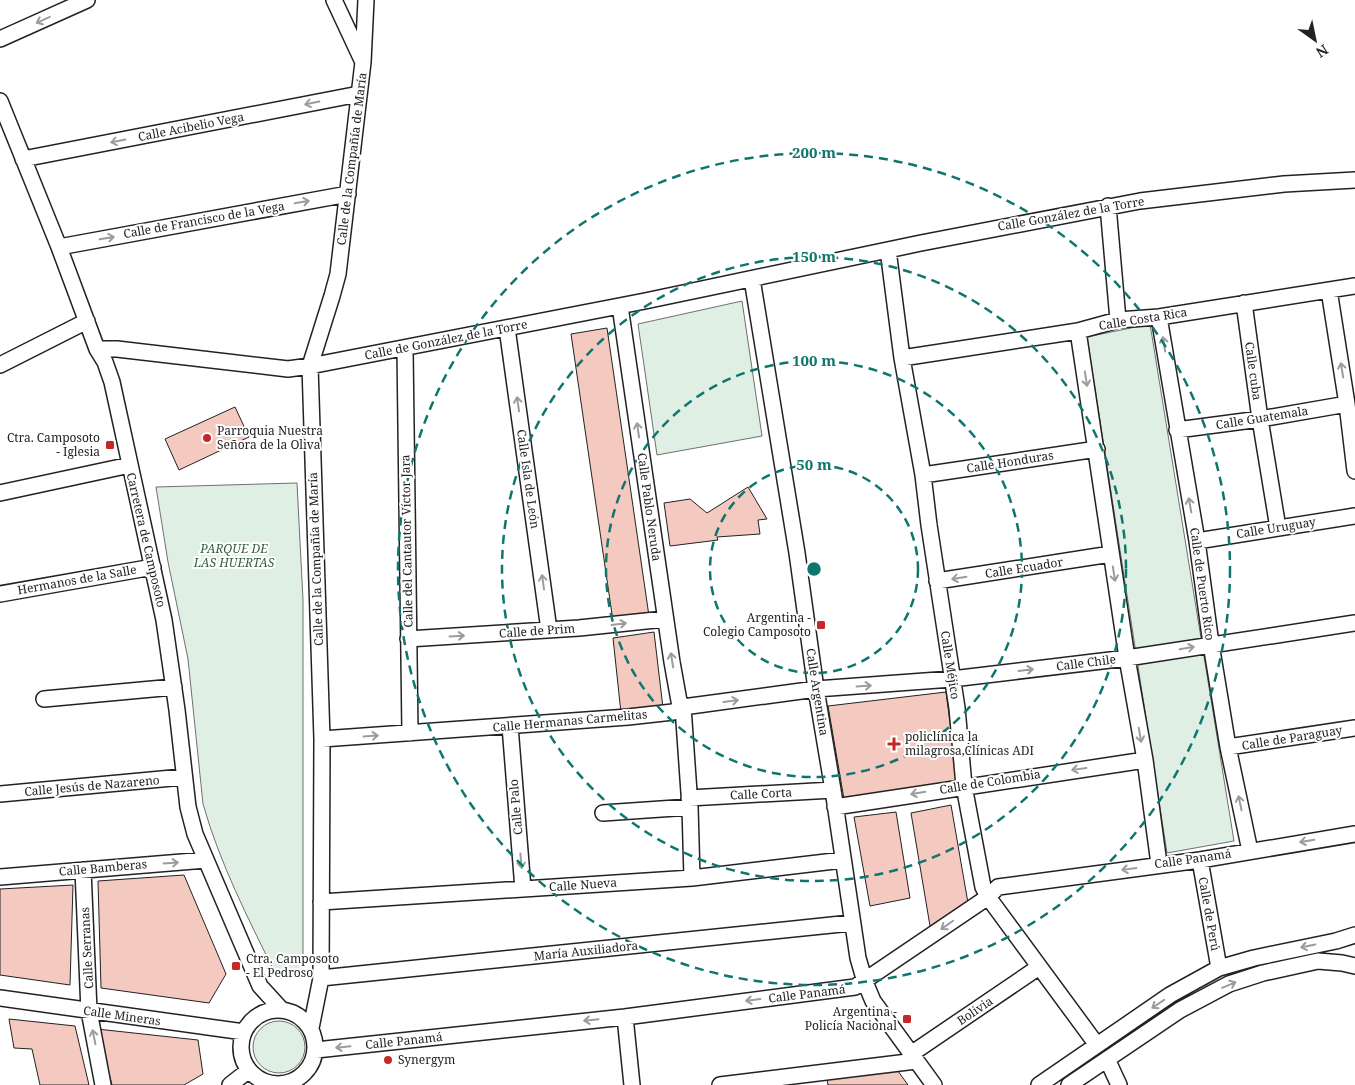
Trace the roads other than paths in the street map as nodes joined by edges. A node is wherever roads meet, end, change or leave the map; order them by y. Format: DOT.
graph roads {
  1 [pos="86,0"];
  2 [pos="366,2"];
  3 [pos="337,6"];
  4 [pos="0,39"];
  5 [pos="363,62"];
  6 [pos="359,94"];
  7 [pos="0,101"];
  8 [pos="24,159"];
  9 [pos="1355,180"];
  10 [pos="348,194"];
  11 [pos="1108,206"];
  12 [pos="60,247"];
  13 [pos="888,250"];
  14 [pos="791,270"];
  15 [pos="752,279"];
  16 [pos="1355,286"];
  17 [pos="1329,290"];
  18 [pos="1244,303"];
  19 [pos="620,306"];
  20 [pos="1159,317"];
  21 [pos="1118,320"];
  22 [pos="87,321"];
  23 [pos="507,328"];
  24 [pos="1078,331"];
  25 [pos="97,349"];
  26 [pos="405,349"];
  27 [pos="902,358"];
  28 [pos="0,365"];
  29 [pos="310,366"];
  30 [pos="1347,404"];
  31 [pos="1260,419"];
  32 [pos="1178,430"];
  33 [pos="1097,448"];
  34 [pos="130,465"];
  35 [pos="1355,471"];
  36 [pos="923,475"];
  37 [pos="0,493"];
  38 [pos="1355,516"];
  39 [pos="1278,528"];
  40 [pos="1197,541"];
  41 [pos="1111,554"];
  42 [pos="153,567"];
  43 [pos="937,581"];
  44 [pos="0,594"];
  45 [pos="665,618"];
  46 [pos="1355,623"];
  47 [pos="549,630"];
  48 [pos="408,639"];
  49 [pos="1211,644"];
  50 [pos="1127,658"];
  51 [pos="952,680"];
  52 [pos="174,687"];
  53 [pos="816,689"];
  54 [pos="44,699"];
  55 [pos="683,707"];
  56 [pos="510,726"];
  57 [pos="1355,728"];
  58 [pos="410,733"];
  59 [pos="322,739"];
  60 [pos="1228,747"];
  61 [pos="1145,760"];
  62 [pos="183,777"];
  63 [pos="964,786"];
  64 [pos="833,790"];
  65 [pos="0,794"];
  66 [pos="689,802"];
  67 [pos="835,807"];
  68 [pos="603,814"];
  69 [pos="1355,834"];
  70 [pos="1250,851"];
  71 [pos="206,860"];
  72 [pos="843,860"];
  73 [pos="1200,860"];
  74 [pos="1159,864"];
  75 [pos="83,870"];
  76 [pos="0,877"];
  77 [pos="692,878"];
  78 [pos="523,888"];
  79 [pos="988,897"];
  80 [pos="321,902"];
  81 [pos="851,923"];
  82 [pos="1355,935"];
  83 [pos="1355,943"];
  84 [pos="1355,948"];
  85 [pos="1355,966"];
  86 [pos="1039,967"];
  87 [pos="1219,968"];
  88 [pos="320,978"];
  89 [pos="864,982"];
  90 [pos="260,986"];
  91 [pos="0,998"];
  92 [pos="281,1009"];
  93 [pos="90,1011"];
  94 [pos="258,1015"];
  95 [pos="625,1017"];
  96 [pos="311,1028"];
  97 [pos="244,1032"];
  98 [pos="1097,1045"];
  99 [pos="316,1050"];
  100 [pos="914,1058"];
  101 [pos="1106,1059"];
  102 [pos="308,1069"];
  103 [pos="249,1070"];
  104 [pos="276,1084"];
  105 [pos="104,1085"];
  106 [pos="230,1085"];
  107 [pos="305,1085"];
  108 [pos="632,1085"];
  109 [pos="720,1085"];
  110 [pos="934,1085"];
  111 [pos="1039,1085"];
  112 [pos="1069,1085"];
  113 [pos="1119,1085"];
  1 -- 4 [label="street, one-way"];
  2 -- 3 [label="street, Calle de la Compañía de María"];
  2 -- 5 [label="street, Calle de la Compañía de María"];
  3 -- 5 [label="street"];
  5 -- 6 [label="street, Calle de la Compañía de María"];
  6 -- 8 [label="street, Calle Acibelio Vega, one-way"];
  6 -- 10 [label="street, Calle de la Compañía de María"];
  7 -- 8 [label="street, Carretera de Camposoto"];
  8 -- 12 [label="street, Carretera de Camposoto"];
  9 -- 11 [label="street, Calle González de la Torre"];
  12 -- 10 [label="street, Calle de Francisco de la Vega, one-way"];
  10 -- 29 [label="street, Calle de la Compañía de María"];
  11 -- 13 [label="street, Calle González de la Torre"];
  11 -- 21 [label="street"];
  12 -- 22 [label="street, Carretera de Camposoto"];
  13 -- 14 [label="street, Calle González de la Torre"];
  13 -- 27 [label="street, Calle Méjico"];
  14 -- 15 [label="street, Calle de González de la Torre"];
  15 -- 19 [label="street, Calle de González de la Torre"];
  15 -- 53 [label="street, Calle Argentina"];
  16 -- 17 [label="street, Calle Costa Rica"];
  17 -- 18 [label="street, Calle Costa Rica"];
  30 -- 17 [label="street, one-way"];
  18 -- 20 [label="street, Calle Costa Rica"];
  18 -- 31 [label="street, Calle cuba"];
  19 -- 23 [label="street, Calle de González de la Torre"];
  45 -- 19 [label="street, Calle Pablo Neruda, one-way"];
  20 -- 21 [label="street, Calle Costa Rica"];
  32 -- 20 [label="street, Calle de Puerto Rico, one-way"];
  21 -- 24 [label="street, Calle Costa Rica"];
  22 -- 25 [label="street, Carretera de Camposoto"];
  22 -- 28 [label="street"];
  23 -- 26 [label="street, Calle de González de la Torre"];
  47 -- 23 [label="street, Calle Isla de León, one-way"];
  24 -- 27 [label="street, Calle Costa Rica"];
  24 -- 33 [label="street, one-way"];
  25 -- 29 [label="street, Calle de González de la Torre"];
  25 -- 34 [label="street, Carretera de Camposoto"];
  26 -- 29 [label="street, Calle de González de la Torre"];
  26 -- 48 [label="street, Calle del Cantautor Víctor Jara"];
  27 -- 36 [label="street, Calle Méjico"];
  29 -- 59 [label="street, Calle de la Compañía de María"];
  30 -- 31 [label="street, Calle Guatemala"];
  30 -- 35 [label="street"];
  31 -- 32 [label="street, Calle Guatemala"];
  31 -- 39 [label="street, Calle cuba"];
  40 -- 32 [label="street, Calle de Puerto Rico, one-way"];
  33 -- 36 [label="street, Calle Honduras"];
  33 -- 41 [label="street"];
  34 -- 37 [label="street"];
  34 -- 42 [label="street, Carretera de Camposoto"];
  36 -- 43 [label="street, Calle Méjico"];
  38 -- 39 [label="street, Calle Uruguay"];
  39 -- 40 [label="street, Calle Uruguay"];
  40 -- 49 [label="street, Calle de Puerto Rico"];
  41 -- 43 [label="street, Calle Ecuador, one-way"];
  41 -- 50 [label="street, one-way"];
  42 -- 44 [label="street, Hermanos de la Salle"];
  42 -- 52 [label="street, Carretera de Camposoto"];
  43 -- 51 [label="street, Calle Méjico"];
  47 -- 45 [label="street, Calle de Prim, one-way"];
  55 -- 45 [label="street, Calle Pablo Neruda, one-way"];
  46 -- 49 [label="street, Calle Chile"];
  48 -- 47 [label="street, Calle de Prim, one-way"];
  48 -- 58 [label="street, Calle del Cantautor Víctor Jara"];
  50 -- 49 [label="street, Calle Chile, one-way"];
  49 -- 60 [label="street, Calle de Puerto Rico"];
  51 -- 50 [label="street, Calle Chile, one-way"];
  50 -- 61 [label="street, one-way"];
  53 -- 51 [label="street, Calle Chile, one-way"];
  51 -- 63 [label="street, Calle Méjico"];
  52 -- 54 [label="street"];
  52 -- 62 [label="street, Carretera de Camposoto"];
  55 -- 53 [label="street, Calle Hermanas Carmelitas, one-way"];
  53 -- 64 [label="street, Calle Argentina"];
  55 -- 56 [label="street, Calle Hermanas Carmelitas"];
  55 -- 66 [label="street, Calle Pablo Neruda"];
  56 -- 58 [label="street, Calle Hermanas Carmelitas"];
  56 -- 78 [label="street, Calle Palo, one-way"];
  57 -- 60 [label="street, Calle de Paraguay"];
  59 -- 58 [label="street, Calle Hermanas Carmelitas, one-way"];
  59 -- 80 [label="street, Calle de la Compañía de María"];
  70 -- 60 [label="street, Calle de Puerto Rico, one-way"];
  61 -- 63 [label="street, Calle de Colombia, one-way"];
  61 -- 74 [label="street"];
  62 -- 65 [label="street, Calle Jesús de Nazareno"];
  62 -- 71 [label="street, Carretera de Camposoto"];
  63 -- 67 [label="street, Calle de Colombia, one-way"];
  63 -- 79 [label="street, Calle Méjico"];
  64 -- 66 [label="street, Calle Corta"];
  64 -- 67 [label="street, Calle Argentina"];
  66 -- 68 [label="street, Calle Corta"];
  66 -- 77 [label="street, Calle Pablo Neruda"];
  67 -- 72 [label="street, Calle Argentina"];
  69 -- 70 [label="street, Calle Panamá, one-way"];
  70 -- 73 [label="street, Calle Panamá"];
  75 -- 71 [label="street, Calle Bamberas, one-way"];
  71 -- 90 [label="street, Carretera de Camposoto"];
  72 -- 77 [label="street, Calle Nueva"];
  72 -- 81 [label="street, Calle Argentina"];
  73 -- 74 [label="street, Calle Panamá"];
  73 -- 87 [label="street, Calle de Perú"];
  74 -- 79 [label="street, Calle Panamá, one-way"];
  75 -- 76 [label="street, Calle Bamberas"];
  75 -- 93 [label="street, Calle Serranas"];
  77 -- 78 [label="street, Calle Nueva"];
  78 -- 80 [label="street, Calle Nueva"];
  79 -- 86 [label="street, Calle Méjico"];
  79 -- 89 [label="street, Calle Panamá, one-way"];
  80 -- 88 [label="street, Calle de la Compañía de María"];
  81 -- 88 [label="street, María Auxiliadora"];
  81 -- 89 [label="street, Calle Argentina"];
  82 -- 87 [label="street, one-way"];
  83 -- 84 [label="street"];
  101 -- 85 [label="street, one-way"];
  86 -- 98 [label="street, Calle Méjico"];
  86 -- 100 [label="street, Bolivia"];
  87 -- 98 [label="street, one-way"];
  88 -- 96 [label="street, Calle de la Compañía de María"];
  89 -- 95 [label="street, Calle Panamá, one-way"];
  89 -- 100 [label="street, Calle Argentina"];
  90 -- 92 [label="street, Carretera de Camposoto"];
  90 -- 94 [label="street, Carretera de Camposoto"];
  91 -- 93 [label="street, Calle Mineras"];
  92 -- 94 [label="street"];
  92 -- 96 [label="street"];
  93 -- 97 [label="street, Calle Mineras"];
  105 -- 93 [label="street, Calle Serranas, one-way"];
  94 -- 97 [label="street"];
  95 -- 99 [label="street, Calle Panamá, one-way"];
  95 -- 108 [label="street"];
  96 -- 99 [label="street"];
  97 -- 103 [label="street"];
  98 -- 111 [label="street"];
  99 -- 102 [label="street"];
  100 -- 109 [label="street"];
  100 -- 110 [label="street, Calle Argentina"];
  101 -- 112 [label="street"];
  101 -- 113 [label="street"];
  102 -- 104 [label="street"];
  102 -- 107 [label="street"];
  103 -- 104 [label="street"];
  103 -- 106 [label="street"];
}
